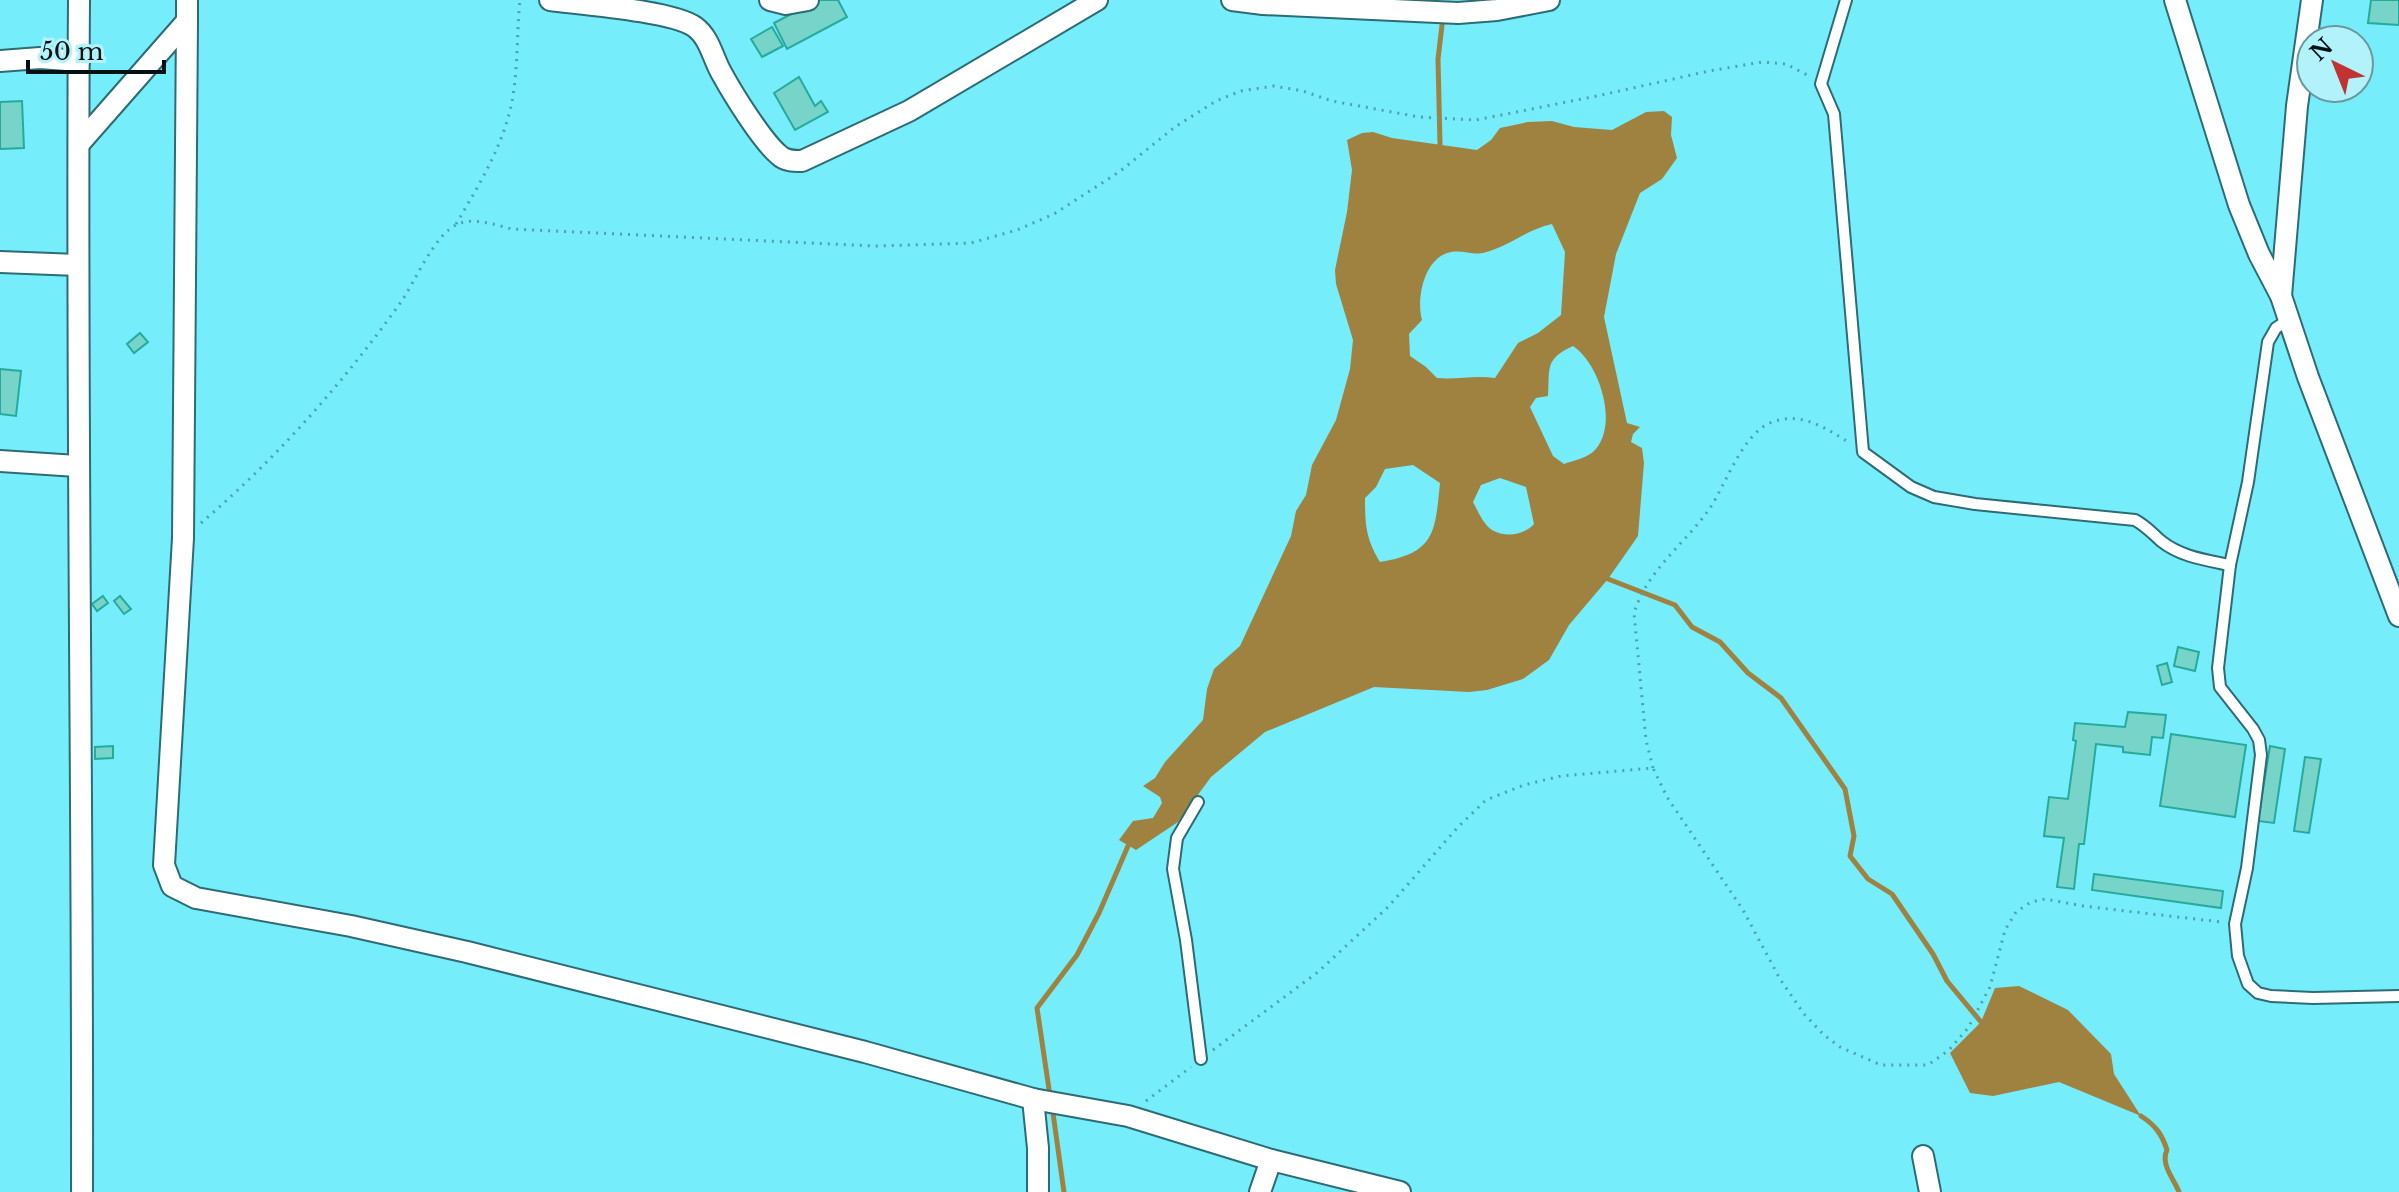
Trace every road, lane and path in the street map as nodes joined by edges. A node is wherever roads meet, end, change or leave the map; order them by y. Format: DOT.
graph roads {
  1 [pos="79,0"];
  2 [pos="520,0"];
  3 [pos="550,0"];
  4 [pos="770,0"];
  5 [pos="808,0"];
  6 [pos="1097,0"];
  7 [pos="1232,0"];
  8 [pos="1549,0"];
  9 [pos="1846,0"];
  10 [pos="2175,0"];
  11 [pos="2312,0"];
  12 [pos="584,2"];
  13 [pos="1463,7"];
  14 [pos="187,10"];
  15 [pos="0,61"];
  16 [pos="79,61"];
  17 [pos="1821,84"];
  18 [pos="79,144"];
  19 [pos="456,224"];
  20 [pos="0,262"];
  21 [pos="78,265"];
  22 [pos="2281,296"];
  23 [pos="2288,320"];
  24 [pos="1863,452"];
  25 [pos="0,461"];
  26 [pos="77,466"];
  27 [pos="183,538"];
  28 [pos="2230,565"];
  29 [pos="2399,616"];
  30 [pos="1653,768"];
  31 [pos="1198,802"];
  32 [pos="2235,924"];
  33 [pos="2399,996"];
  34 [pos="1201,1059"];
  35 [pos="1033,1099"];
  36 [pos="1128,1116"];
  37 [pos="1923,1156"];
  38 [pos="1271,1160"];
  39 [pos="82,1192"];
  40 [pos="1038,1192"];
  41 [pos="1260,1192"];
  42 [pos="1400,1192"];
  43 [pos="1930,1192"];
  1 -- 16 [label="street"];
  2 -- 19 [label="path"];
  3 -- 12 [label="street"];
  4 -- 5 [label="street"];
  6 -- 12 [label="street"];
  7 -- 13 [label="street"];
  8 -- 13 [label="street"];
  9 -- 17 [label="lane"];
  10 -- 22 [label="street"];
  11 -- 22 [label="street"];
  14 -- 18 [label="street"];
  14 -- 27 [label="street"];
  15 -- 16 [label="street"];
  16 -- 18 [label="street"];
  17 -- 19 [label="path"];
  17 -- 24 [label="lane"];
  18 -- 21 [label="street"];
  19 -- 27 [label="path"];
  20 -- 21 [label="street"];
  21 -- 26 [label="street"];
  22 -- 23 [label="street"];
  23 -- 28 [label="lane"];
  23 -- 29 [label="street"];
  24 -- 28 [label="lane"];
  24 -- 30 [label="path"];
  25 -- 26 [label="street"];
  26 -- 39 [label="street"];
  27 -- 35 [label="street"];
  28 -- 32 [label="lane"];
  30 -- 32 [label="path"];
  30 -- 34 [label="path"];
  31 -- 34 [label="lane"];
  32 -- 33 [label="lane"];
  34 -- 36 [label="path"];
  35 -- 36 [label="street"];
  35 -- 40 [label="street"];
  36 -- 38 [label="street"];
  37 -- 43 [label="street"];
  38 -- 41 [label="street"];
  38 -- 42 [label="street"];
}
